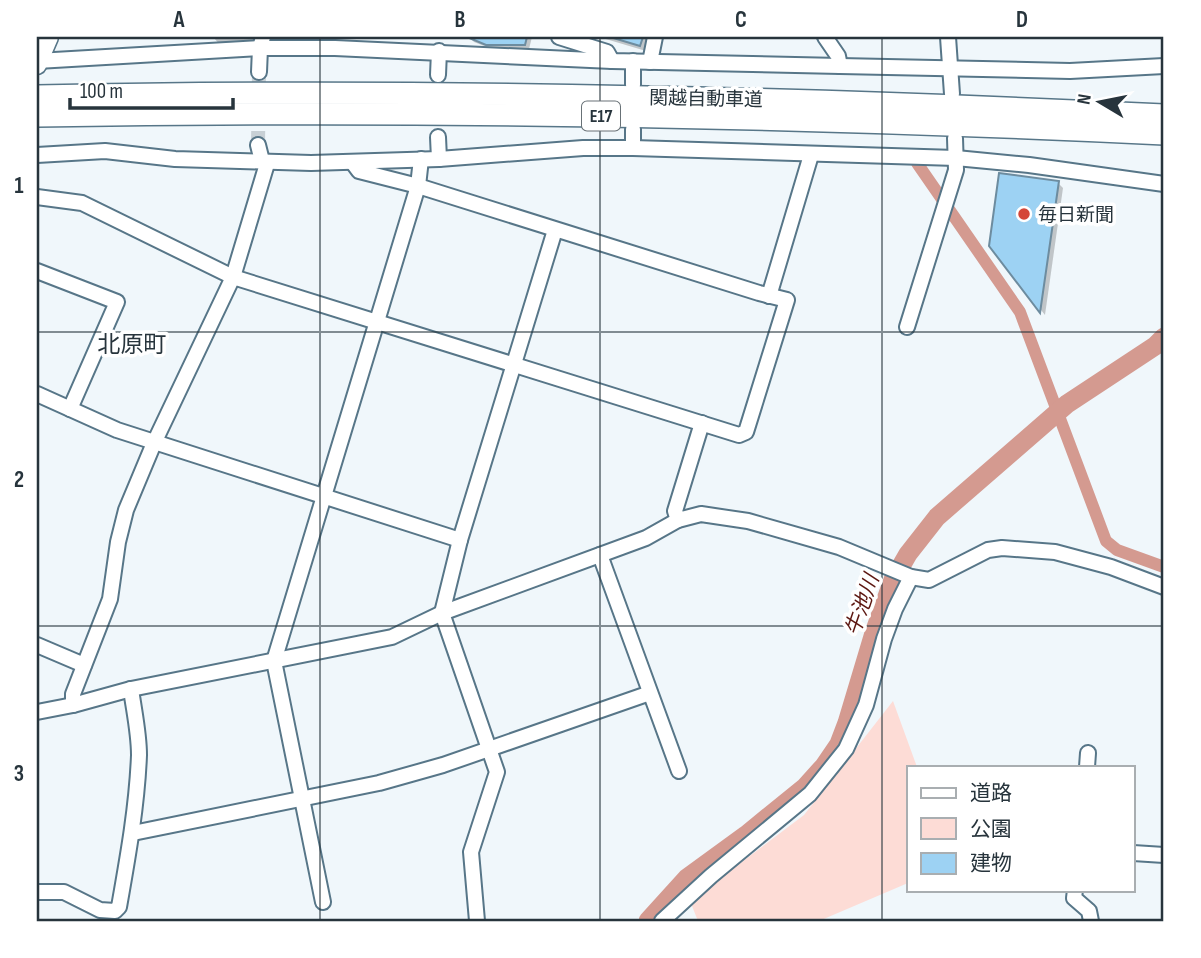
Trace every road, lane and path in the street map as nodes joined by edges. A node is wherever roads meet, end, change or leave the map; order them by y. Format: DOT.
graph roads {
  1 [pos="49,37"];
  2 [pos="459,37"];
  3 [pos="559,37"];
  4 [pos="655,37"];
  5 [pos="825,37"];
  6 [pos="834,37"];
  7 [pos="948,37"];
  8 [pos="261,42"];
  9 [pos="439,51"];
  10 [pos="456,52"];
  11 [pos="850,54"];
  12 [pos="612,61"];
  13 [pos="633,61"];
  14 [pos="37,62"];
  15 [pos="650,62"];
  16 [pos="840,66"];
  17 [pos="1164,66"];
  18 [pos="950,68"];
  19 [pos="259,72"];
  20 [pos="438,75"];
  21 [pos="633,85"];
  22 [pos="951,94"];
  23 [pos="39,103"];
  24 [pos="1164,115"];
  25 [pos="633,129"];
  26 [pos="1164,134"];
  27 [pos="438,137"];
  28 [pos="955,138"];
  29 [pos="258,145"];
  30 [pos="633,148"];
  31 [pos="37,155"];
  32 [pos="811,155"];
  33 [pos="956,158"];
  34 [pos="421,159"];
  35 [pos="439,159"];
  36 [pos="262,161"];
  37 [pos="352,163"];
  38 [pos="1164,184"];
  39 [pos="418,186"];
  40 [pos="37,197"];
  41 [pos="555,230"];
  42 [pos="37,271"];
  43 [pos="233,277"];
  44 [pos="769,296"];
  45 [pos="377,322"];
  46 [pos="907,327"];
  47 [pos="515,363"];
  48 [pos="37,394"];
  49 [pos="70,409"];
  50 [pos="702,423"];
  51 [pos="154,443"];
  52 [pos="324,494"];
  53 [pos="678,520"];
  54 [pos="460,540"];
  55 [pos="600,555"];
  56 [pos="909,575"];
  57 [pos="1164,587"];
  58 [pos="442,613"];
  59 [pos="37,645"];
  60 [pos="274,661"];
  61 [pos="84,665"];
  62 [pos="131,689"];
  63 [pos="650,692"];
  64 [pos="73,705"];
  65 [pos="37,712"];
  66 [pos="490,749"];
  67 [pos="679,771"];
  68 [pos="302,799"];
  69 [pos="133,833"];
  70 [pos="1134,853"];
  71 [pos="1164,855"];
  72 [pos="37,892"];
  73 [pos="1075,892"];
  74 [pos="323,902"];
  75 [pos="112,916"];
  76 [pos="477,921"];
  77 [pos="662,921"];
  78 [pos="1091,921"];
  1 -- 14 [label="main road"];
  2 -- 10 [label="street"];
  3 -- 12 [label="street"];
  4 -- 15 [label="street"];
  5 -- 16 [label="street"];
  6 -- 11 [label="street"];
  7 -- 18 [label="street"];
  8 -- 9 [label="street"];
  8 -- 14 [label="street"];
  8 -- 19 [label="street"];
  9 -- 10 [label="street"];
  9 -- 20 [label="street"];
  10 -- 12 [label="street"];
  12 -- 13 [label="street"];
  13 -- 15 [label="street"];
  13 -- 21 [label="street"];
  15 -- 16 [label="street"];
  16 -- 18 [label="street"];
  17 -- 18 [label="street"];
  18 -- 22 [label="street"];
  23 -- 24 [label="highway, 関越自動車道 / E17"];
  23 -- 26 [label="highway, 関越自動車道 / E17"];
  25 -- 30 [label="street"];
  27 -- 35 [label="street"];
  28 -- 33 [label="street"];
  29 -- 36 [label="street"];
  30 -- 32 [label="street"];
  30 -- 35 [label="street"];
  31 -- 36 [label="street"];
  32 -- 33 [label="street"];
  32 -- 44 [label="street"];
  33 -- 38 [label="street"];
  33 -- 46 [label="street"];
  34 -- 35 [label="street"];
  34 -- 37 [label="street"];
  34 -- 39 [label="street"];
  36 -- 37 [label="street"];
  36 -- 43 [label="street"];
  37 -- 39 [label="street"];
  39 -- 41 [label="street"];
  39 -- 45 [label="street"];
  40 -- 43 [label="street"];
  41 -- 44 [label="street"];
  41 -- 47 [label="street"];
  42 -- 49 [label="street"];
  43 -- 45 [label="street"];
  43 -- 51 [label="street"];
  44 -- 50 [label="street"];
  45 -- 47 [label="street"];
  45 -- 52 [label="street"];
  47 -- 50 [label="street"];
  47 -- 54 [label="street"];
  48 -- 49 [label="street"];
  49 -- 51 [label="street"];
  50 -- 53 [label="street"];
  51 -- 52 [label="street"];
  51 -- 61 [label="street"];
  52 -- 54 [label="street"];
  52 -- 60 [label="street"];
  53 -- 55 [label="street"];
  53 -- 56 [label="street"];
  54 -- 58 [label="street"];
  55 -- 58 [label="street"];
  55 -- 63 [label="street"];
  56 -- 57 [label="street"];
  56 -- 77 [label="street"];
  58 -- 60 [label="street"];
  58 -- 66 [label="street"];
  59 -- 61 [label="street"];
  60 -- 62 [label="street"];
  60 -- 68 [label="street"];
  61 -- 64 [label="street"];
  62 -- 64 [label="street"];
  62 -- 69 [label="street"];
  63 -- 66 [label="street"];
  63 -- 67 [label="street"];
  64 -- 65 [label="street"];
  66 -- 68 [label="street"];
  66 -- 76 [label="street"];
  68 -- 69 [label="street"];
  68 -- 74 [label="street"];
  69 -- 75 [label="street"];
  70 -- 71 [label="street"];
  72 -- 75 [label="street"];
  73 -- 78 [label="street"];
}
